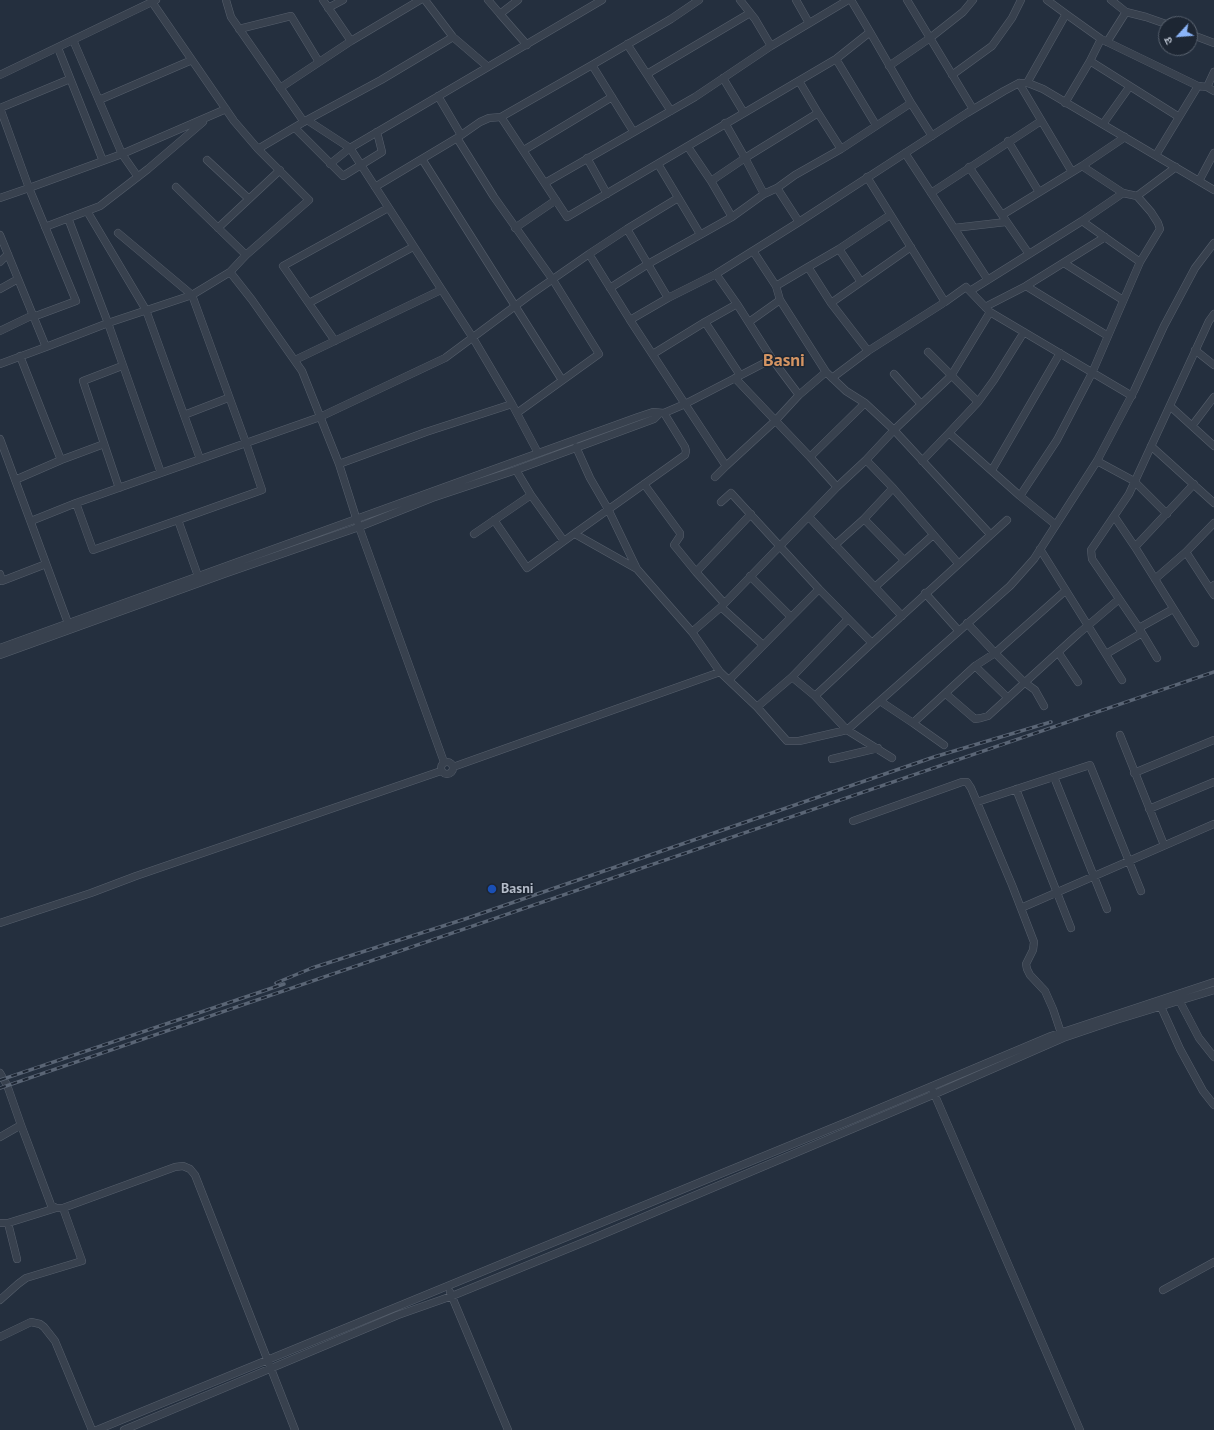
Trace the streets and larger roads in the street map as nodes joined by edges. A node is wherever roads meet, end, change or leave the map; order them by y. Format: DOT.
graph roads {
  1 [pos="226,0"];
  2 [pos="323,0"];
  3 [pos="343,0"];
  4 [pos="420,0"];
  5 [pos="425,0"];
  6 [pos="488,0"];
  7 [pos="518,0"];
  8 [pos="602,0"];
  9 [pos="699,0"];
  10 [pos="740,0"];
  11 [pos="796,0"];
  12 [pos="848,0"];
  13 [pos="851,0"];
  14 [pos="907,0"];
  15 [pos="973,0"];
  16 [pos="1021,0"];
  17 [pos="1047,0"];
  18 [pos="1111,0"];
  19 [pos="150,2"];
  20 [pos="328,8"];
  21 [pos="1126,12"];
  22 [pos="750,13"];
  23 [pos="500,14"];
  24 [pos="1066,14"];
  25 [pos="1158,21"];
  26 [pos="809,23"];
  27 [pos="239,29"];
  28 [pos="870,32"];
  29 [pos="452,37"];
  30 [pos="1198,37"];
  31 [pos="930,38"];
  32 [pos="73,40"];
  33 [pos="1104,40"];
  34 [pos="351,41"];
  35 [pos="1214,43"];
  36 [pos="627,44"];
  37 [pos="526,45"];
  38 [pos="771,46"];
  39 [pos="58,48"];
  40 [pos="836,59"];
  41 [pos="192,60"];
  42 [pos="1090,61"];
  43 [pos="319,62"];
  44 [pos="592,65"];
  45 [pos="889,66"];
  46 [pos="488,67"];
  47 [pos="1214,72"];
  48 [pos="647,74"];
  49 [pos="0,75"];
  50 [pos="952,75"];
  51 [pos="723,78"];
  52 [pos="70,79"];
  53 [pos="799,81"];
  54 [pos="1019,83"];
  55 [pos="1027,83"];
  56 [pos="1130,86"];
  57 [pos="1198,86"];
  58 [pos="1207,87"];
  59 [pos="280,88"];
  60 [pos="1214,91"];
  61 [pos="438,96"];
  62 [pos="612,97"];
  63 [pos="99,100"];
  64 [pos="911,103"];
  65 [pos="1065,103"];
  66 [pos="0,108"];
  67 [pos="226,109"];
  68 [pos="973,109"];
  69 [pos="671,111"];
  70 [pos="744,113"];
  71 [pos="818,113"];
  72 [pos="210,116"];
  73 [pos="501,117"];
  74 [pos="1179,117"];
  75 [pos="306,121"];
  76 [pos="1041,121"];
  77 [pos="725,123"];
  78 [pos="1103,124"];
  79 [pos="876,125"];
  80 [pos="295,128"];
  81 [pos="633,131"];
  82 [pos="377,132"];
  83 [pos="459,136"];
  84 [pos="932,136"];
  85 [pos="1125,137"];
  86 [pos="1008,141"];
  87 [pos="688,147"];
  88 [pos="350,148"];
  89 [pos="258,149"];
  90 [pos="841,149"];
  91 [pos="524,150"];
  92 [pos="905,153"];
  93 [pos="1214,153"];
  94 [pos="122,154"];
  95 [pos="1156,155"];
  96 [pos="587,158"];
  97 [pos="744,158"];
  98 [pos="422,159"];
  99 [pos="207,160"];
  100 [pos="103,161"];
  101 [pos="330,164"];
  102 [pos="658,164"];
  103 [pos="361,166"];
  104 [pos="1082,166"];
  105 [pos="969,167"];
  106 [pos="1176,167"];
  107 [pos="280,170"];
  108 [pos="1072,172"];
  109 [pos="138,177"];
  110 [pos="867,177"];
  111 [pos="711,181"];
  112 [pos="1199,181"];
  113 [pos="545,183"];
  114 [pos="176,187"];
  115 [pos="375,187"];
  116 [pos="29,188"];
  117 [pos="777,188"];
  118 [pos="1214,190"];
  119 [pos="1039,192"];
  120 [pos="931,193"];
  121 [pos="1123,193"];
  122 [pos="607,194"];
  123 [pos="764,194"];
  124 [pos="1137,196"];
  125 [pos="0,198"];
  126 [pos="678,198"];
  127 [pos="249,199"];
  128 [pos="556,200"];
  129 [pos="388,208"];
  130 [pos="87,211"];
  131 [pos="890,214"];
  132 [pos="1002,215"];
  133 [pos="732,217"];
  134 [pos="68,218"];
  135 [pos="1082,221"];
  136 [pos="799,222"];
  137 [pos="1006,222"];
  138 [pos="45,227"];
  139 [pos="218,228"];
  140 [pos="515,228"];
  141 [pos="954,228"];
  142 [pos="627,229"];
  143 [pos="118,233"];
  144 [pos="700,234"];
  145 [pos="0,235"];
  146 [pos="1105,237"];
  147 [pos="1214,243"];
  148 [pos="413,247"];
  149 [pos="911,247"];
  150 [pos="2,248"];
  151 [pos="839,249"];
  152 [pos="752,251"];
  153 [pos="8,254"];
  154 [pos="589,254"];
  155 [pos="1029,254"];
  156 [pos="246,255"];
  157 [pos="0,262"];
  158 [pos="1140,262"];
  159 [pos="1064,263"];
  160 [pos="648,264"];
  161 [pos="808,267"];
  162 [pos="230,272"];
  163 [pos="716,274"];
  164 [pos="18,279"];
  165 [pos="553,280"];
  166 [pos="988,280"];
  167 [pos="861,282"];
  168 [pos="776,286"];
  169 [pos="1026,286"];
  170 [pos="610,288"];
  171 [pos="0,289"];
  172 [pos="441,290"];
  173 [pos="970,291"];
  174 [pos="192,295"];
  175 [pos="668,298"];
  176 [pos="780,300"];
  177 [pos="1123,300"];
  178 [pos="945,302"];
  179 [pos="309,303"];
  180 [pos="737,304"];
  181 [pos="832,304"];
  182 [pos="515,306"];
  183 [pos="146,310"];
  184 [pos="987,310"];
  185 [pos="1214,314"];
  186 [pos="33,316"];
  187 [pos="630,320"];
  188 [pos="705,322"];
  189 [pos="749,322"];
  190 [pos="108,323"];
  191 [pos="0,330"];
  192 [pos="1024,332"];
  193 [pos="1108,336"];
  194 [pos="473,338"];
  195 [pos="335,341"];
  196 [pos="46,347"];
  197 [pos="1196,350"];
  198 [pos="868,351"];
  199 [pos="928,352"];
  200 [pos="1060,353"];
  201 [pos="653,354"];
  202 [pos="20,356"];
  203 [pos="772,359"];
  204 [pos="295,360"];
  205 [pos="0,364"];
  206 [pos="122,366"];
  207 [pos="1214,366"];
  208 [pos="826,372"];
  209 [pos="1092,372"];
  210 [pos="894,374"];
  211 [pos="951,376"];
  212 [pos="738,377"];
  213 [pos="832,378"];
  214 [pos="562,380"];
  215 [pos="800,395"];
  216 [pos="1132,396"];
  217 [pos="1214,397"];
  218 [pos="228,398"];
  219 [pos="978,402"];
  220 [pos="865,403"];
  221 [pos="512,404"];
  222 [pos="685,404"];
  223 [pos="921,404"];
  224 [pos="1170,406"];
  225 [pos="517,413"];
  226 [pos="662,413"];
  227 [pos="184,415"];
  228 [pos="320,417"];
  229 [pos="775,421"];
  230 [pos="1192,426"];
  231 [pos="894,430"];
  232 [pos="949,433"];
  233 [pos="0,439"];
  234 [pos="246,443"];
  235 [pos="104,444"];
  236 [pos="1151,446"];
  237 [pos="1214,446"];
  238 [pos="576,448"];
  239 [pos="538,453"];
  240 [pos="810,457"];
  241 [pos="200,459"];
  242 [pos="61,460"];
  243 [pos="866,460"];
  244 [pos="922,461"];
  245 [pos="1097,461"];
  246 [pos="339,464"];
  247 [pos="726,466"];
  248 [pos="516,470"];
  249 [pos="992,470"];
  250 [pos="161,473"];
  251 [pos="715,478"];
  252 [pos="15,480"];
  253 [pos="1134,481"];
  254 [pos="644,484"];
  255 [pos="1194,484"];
  256 [pos="836,487"];
  257 [pos="119,488"];
  258 [pos="893,488"];
  259 [pos="531,495"];
  260 [pos="1020,496"];
  261 [pos="721,502"];
  262 [pos="76,503"];
  263 [pos="1214,503"];
  264 [pos="608,509"];
  265 [pos="751,514"];
  266 [pos="1167,514"];
  267 [pos="809,516"];
  268 [pos="1114,516"];
  269 [pos="356,518"];
  270 [pos="864,519"];
  271 [pos="178,520"];
  272 [pos="494,520"];
  273 [pos="1007,520"];
  274 [pos="31,521"];
  275 [pos="1214,523"];
  276 [pos="1056,525"];
  277 [pos="359,526"];
  278 [pos="474,534"];
  279 [pos="575,534"];
  280 [pos="990,534"];
  281 [pos="933,535"];
  282 [pos="564,541"];
  283 [pos="835,545"];
  284 [pos="780,547"];
  285 [pos="1135,547"];
  286 [pos="1040,549"];
  287 [pos="1186,552"];
  288 [pos="904,560"];
  289 [pos="958,563"];
  290 [pos="46,564"];
  291 [pos="637,569"];
  292 [pos="223,570"];
  293 [pos="696,572"];
  294 [pos="0,574"];
  295 [pos="198,576"];
  296 [pos="750,576"];
  297 [pos="1155,579"];
  298 [pos="875,587"];
  299 [pos="819,589"];
  300 [pos="1213,589"];
  301 [pos="1066,591"];
  302 [pos="925,593"];
  303 [pos="1118,600"];
  304 [pos="723,605"];
  305 [pos="1174,609"];
  306 [pos="902,616"];
  307 [pos="791,617"];
  308 [pos="848,619"];
  309 [pos="68,623"];
  310 [pos="967,623"];
  311 [pos="1088,625"];
  312 [pos="958,630"];
  313 [pos="1140,630"];
  314 [pos="692,632"];
  315 [pos="872,643"];
  316 [pos="1195,643"];
  317 [pos="763,645"];
  318 [pos="0,648"];
  319 [pos="995,652"];
  320 [pos="1058,652"];
  321 [pos="1106,654"];
  322 [pos="0,655"];
  323 [pos="1157,658"];
  324 [pos="975,666"];
  325 [pos="720,672"];
  326 [pos="792,677"];
  327 [pos="729,680"];
  328 [pos="1122,680"];
  329 [pos="1024,682"];
  330 [pos="1078,682"];
  331 [pos="946,694"];
  332 [pos="815,696"];
  333 [pos="1008,698"];
  334 [pos="880,701"];
  335 [pos="1044,706"];
  336 [pos="757,707"];
  337 [pos="913,723"];
  338 [pos="847,730"];
  339 [pos="1120,735"];
  340 [pos="1214,740"];
  341 [pos="944,745"];
  342 [pos="878,748"];
  343 [pos="892,758"];
  344 [pos="832,759"];
  345 [pos="444,762"];
  346 [pos="453,767"];
  347 [pos="441,771"];
  348 [pos="1134,773"];
  349 [pos="1054,777"];
  350 [pos="1214,782"];
  351 [pos="1016,789"];
  352 [pos="977,802"];
  353 [pos="1149,809"];
  354 [pos="853,821"];
  355 [pos="1214,824"];
  356 [pos="1164,845"];
  357 [pos="1128,860"];
  358 [pos="1093,876"];
  359 [pos="1141,891"];
  360 [pos="1057,892"];
  361 [pos="1021,908"];
  362 [pos="1107,909"];
  363 [pos="0,923"];
  364 [pos="1071,928"];
  365 [pos="1214,982"];
  366 [pos="1214,990"];
  367 [pos="1179,1000"];
  368 [pos="1160,1007"];
  369 [pos="1061,1035"];
  370 [pos="1214,1058"];
  371 [pos="0,1073"];
  372 [pos="931,1086"];
  373 [pos="934,1094"];
  374 [pos="1214,1104"];
  375 [pos="21,1125"];
  376 [pos="0,1137"];
  377 [pos="59,1208"];
  378 [pos="4,1223"];
  379 [pos="17,1259"];
  380 [pos="1214,1262"];
  381 [pos="448,1286"];
  382 [pos="1163,1290"];
  383 [pos="452,1296"];
  384 [pos="0,1300"];
  385 [pos="0,1337"];
  386 [pos="268,1359"];
  387 [pos="272,1368"];
  388 [pos="92,1430"];
  389 [pos="97,1430"];
  390 [pos="124,1430"];
  391 [pos="295,1430"];
  392 [pos="508,1430"];
  393 [pos="1080,1430"];
  1 -- 27 [label="street"];
  2 -- 20 [label="street"];
  3 -- 20 [label="street"];
  4 -- 34 [label="street"];
  5 -- 29 [label="street"];
  6 -- 23 [label="street"];
  7 -- 23 [label="street"];
  8 -- 37 [label="street"];
  9 -- 36 [label="street"];
  10 -- 22 [label="street"];
  11 -- 26 [label="street"];
  12 -- 26 [label="street"];
  13 -- 28 [label="street"];
  14 -- 31 [label="street"];
  15 -- 31 [label="street"];
  16 -- 50 [label="street"];
  17 -- 24 [label="street"];
  18 -- 21 [label="street"];
  19 -- 32 [label="street"];
  19 -- 41 [label="street"];
  20 -- 34 [label="street"];
  21 -- 25 [label="street"];
  21 -- 33 [label="street"];
  22 -- 38 [label="street"];
  22 -- 48 [label="street"];
  23 -- 37 [label="street"];
  24 -- 33 [label="street"];
  24 -- 55 [label="street"];
  26 -- 38 [label="street"];
  27 -- 43 [label="street"];
  27 -- 59 [label="street"];
  28 -- 40 [label="street"];
  28 -- 45 [label="street"];
  29 -- 46 [label="street"];
  29 -- 75 [label="street"];
  30 -- 35 [label="street"];
  31 -- 45 [label="street"];
  31 -- 50 [label="street"];
  32 -- 39 [label="street"];
  32 -- 63 [label="street"];
  33 -- 42 [label="street"];
  33 -- 57 [label="street"];
  34 -- 43 [label="street"];
  36 -- 44 [label="street"];
  36 -- 48 [label="street"];
  37 -- 46 [label="street"];
  38 -- 51 [label="street"];
  39 -- 49 [label="street"];
  39 -- 52 [label="street"];
  40 -- 53 [label="street"];
  40 -- 79 [label="street"];
  41 -- 63 [label="street"];
  41 -- 67 [label="street"];
  42 -- 56 [label="street"];
  42 -- 65 [label="street"];
  43 -- 59 [label="street"];
  44 -- 62 [label="street"];
  44 -- 73 [label="street"];
  45 -- 64 [label="street"];
  46 -- 61 [label="street"];
  47 -- 58 [label="street"];
  48 -- 69 [label="street"];
  50 -- 68 [label="street"];
  51 -- 69 [label="street"];
  51 -- 70 [label="street"];
  52 -- 66 [label="street"];
  52 -- 100 [label="street"];
  53 -- 70 [label="street"];
  53 -- 71 [label="street"];
  54 -- 55 [label="street"];
  54 -- 68 [label="street"];
  54 -- 76 [label="street"];
  55 -- 65 [label="street"];
  56 -- 74 [label="street"];
  56 -- 78 [label="street"];
  57 -- 58 [label="street"];
  57 -- 74 [label="street"];
  58 -- 60 [label="street"];
  59 -- 75 [label="street"];
  61 -- 82 [label="street"];
  61 -- 83 [label="street"];
  62 -- 81 [label="street"];
  62 -- 91 [label="street"];
  63 -- 94 [label="street"];
  64 -- 79 [label="street"];
  64 -- 84 [label="street"];
  65 -- 78 [label="street"];
  66 -- 116 [label="street"];
  67 -- 72 [label="street"];
  67 -- 89 [label="street"];
  68 -- 84 [label="street"];
  69 -- 81 [label="street"];
  70 -- 77 [label="street"];
  71 -- 90 [label="street"];
  71 -- 97 [label="street"];
  72 -- 94 [label="street"];
  72 -- 109 [label="street"];
  73 -- 83 [label="street"];
  73 -- 91 [label="street"];
  74 -- 95 [label="street"];
  75 -- 80 [label="street"];
  75 -- 88 [label="street"];
  76 -- 86 [label="street"];
  76 -- 108 [label="street"];
  77 -- 87 [label="street"];
  77 -- 97 [label="street"];
  78 -- 85 [label="street"];
  79 -- 90 [label="street"];
  80 -- 89 [label="street"];
  80 -- 101 [label="street"];
  81 -- 96 [label="street"];
  82 -- 88 [label="street"];
  82 -- 103 [label="street"];
  83 -- 98 [label="street"];
  83 -- 140 [label="street"];
  84 -- 92 [label="street"];
  85 -- 95 [label="street"];
  85 -- 104 [label="street"];
  86 -- 105 [label="street"];
  86 -- 119 [label="street"];
  87 -- 102 [label="street"];
  87 -- 111 [label="street"];
  88 -- 101 [label="street"];
  88 -- 103 [label="street"];
  89 -- 107 [label="street"];
  90 -- 117 [label="street"];
  91 -- 113 [label="street"];
  92 -- 110 [label="street"];
  92 -- 120 [label="street"];
  93 -- 112 [label="street"];
  94 -- 100 [label="street"];
  94 -- 109 [label="street"];
  95 -- 106 [label="street"];
  96 -- 113 [label="street"];
  96 -- 122 [label="street"];
  97 -- 111 [label="street"];
  97 -- 123 [label="street"];
  98 -- 115 [label="street"];
  98 -- 182 [label="street"];
  99 -- 127 [label="street"];
  100 -- 116 [label="street"];
  101 -- 103 [label="street"];
  102 -- 122 [label="street"];
  102 -- 126 [label="street"];
  103 -- 115 [label="street"];
  104 -- 108 [label="street"];
  104 -- 121 [label="street"];
  105 -- 120 [label="street"];
  105 -- 132 [label="street"];
  106 -- 112 [label="street"];
  106 -- 124 [label="street"];
  107 -- 127 [label="street"];
  107 -- 156 [label="street"];
  108 -- 119 [label="street"];
  109 -- 130 [label="street"];
  110 -- 131 [label="street"];
  110 -- 136 [label="street"];
  111 -- 133 [label="street"];
  112 -- 118 [label="street"];
  113 -- 128 [label="street"];
  114 -- 139 [label="street"];
  115 -- 129 [label="street"];
  116 -- 125 [label="street"];
  116 -- 138 [label="street"];
  117 -- 123 [label="street"];
  117 -- 136 [label="street"];
  119 -- 132 [label="street"];
  120 -- 141 [label="street"];
  121 -- 124 [label="street"];
  121 -- 135 [label="street"];
  122 -- 128 [label="street"];
  123 -- 133 [label="street"];
  124 -- 158 [label="street"];
  126 -- 142 [label="street"];
  126 -- 144 [label="street"];
  127 -- 139 [label="street"];
  128 -- 140 [label="street"];
  129 -- 148 [label="street"];
  129 -- 179 [label="street"];
  130 -- 134 [label="street"];
  130 -- 183 [label="street"];
  131 -- 149 [label="street"];
  131 -- 151 [label="street"];
  132 -- 137 [label="street"];
  133 -- 144 [label="street"];
  134 -- 138 [label="street"];
  134 -- 190 [label="street"];
  135 -- 146 [label="street"];
  135 -- 155 [label="street"];
  136 -- 152 [label="street"];
  137 -- 141 [label="street"];
  137 -- 155 [label="street"];
  138 -- 186 [label="street"];
  139 -- 156 [label="street"];
  140 -- 165 [label="street"];
  141 -- 166 [label="street"];
  142 -- 154 [label="street"];
  142 -- 160 [label="street"];
  143 -- 174 [label="street"];
  144 -- 160 [label="street"];
  145 -- 150 [label="street"];
  146 -- 158 [label="street"];
  146 -- 159 [label="street"];
  147 -- 216 [label="street"];
  148 -- 172 [label="street"];
  148 -- 179 [label="street"];
  149 -- 167 [label="street"];
  149 -- 178 [label="street"];
  150 -- 153 [label="street"];
  151 -- 161 [label="street"];
  151 -- 167 [label="street"];
  152 -- 163 [label="street"];
  152 -- 168 [label="street"];
  153 -- 157 [label="street"];
  153 -- 164 [label="street"];
  154 -- 165 [label="street"];
  154 -- 170 [label="street"];
  155 -- 166 [label="street"];
  156 -- 162 [label="street"];
  158 -- 177 [label="street"];
  159 -- 169 [label="street"];
  159 -- 177 [label="street"];
  160 -- 170 [label="street"];
  160 -- 175 [label="street"];
  161 -- 168 [label="street"];
  161 -- 181 [label="street"];
  162 -- 174 [label="street"];
  162 -- 204 [label="street"];
  163 -- 175 [label="street"];
  163 -- 180 [label="street"];
  164 -- 171 [label="street"];
  164 -- 186 [label="street"];
  165 -- 182 [label="street"];
  165 -- 214 [label="street"];
  166 -- 173 [label="street"];
  167 -- 181 [label="street"];
  168 -- 176 [label="street"];
  169 -- 184 [label="street"];
  169 -- 193 [label="street"];
  170 -- 187 [label="street"];
  172 -- 194 [label="street"];
  172 -- 195 [label="street"];
  173 -- 178 [label="street"];
  173 -- 184 [label="street"];
  174 -- 183 [label="street"];
  174 -- 218 [label="street"];
  175 -- 187 [label="street"];
  176 -- 189 [label="street"];
  176 -- 208 [label="street"];
  177 -- 193 [label="street"];
  178 -- 198 [label="street"];
  179 -- 195 [label="street"];
  180 -- 188 [label="street"];
  180 -- 189 [label="street"];
  181 -- 198 [label="street"];
  182 -- 194 [label="street"];
  182 -- 214 [label="street"];
  183 -- 190 [label="street"];
  183 -- 227 [label="street"];
  184 -- 192 [label="street"];
  184 -- 211 [label="street"];
  185 -- 197 [label="street"];
  186 -- 191 [label="street"];
  186 -- 196 [label="street"];
  187 -- 201 [label="street"];
  188 -- 201 [label="street"];
  188 -- 212 [label="street"];
  189 -- 203 [label="street"];
  190 -- 196 [label="street"];
  190 -- 206 [label="street"];
  192 -- 200 [label="street"];
  192 -- 219 [label="street"];
  193 -- 209 [label="street"];
  194 -- 221 [label="street"];
  194 -- 228 [label="street"];
  195 -- 204 [label="street"];
  196 -- 202 [label="street"];
  197 -- 207 [label="street"];
  197 -- 224 [label="street"];
  198 -- 213 [label="street"];
  199 -- 211 [label="street"];
  200 -- 209 [label="street"];
  200 -- 249 [label="street"];
  201 -- 222 [label="street"];
  202 -- 205 [label="street"];
  202 -- 242 [label="street"];
  203 -- 212 [label="street"];
  203 -- 215 [label="street"];
  204 -- 228 [label="street"];
  206 -- 235 [label="street"];
  206 -- 250 [label="street"];
  208 -- 213 [label="street"];
  208 -- 215 [label="street"];
  209 -- 216 [label="street"];
  209 -- 260 [label="street"];
  210 -- 223 [label="street"];
  211 -- 219 [label="street"];
  211 -- 223 [label="street"];
  212 -- 222 [label="street"];
  212 -- 229 [label="street"];
  213 -- 220 [label="street"];
  214 -- 225 [label="street"];
  215 -- 229 [label="street"];
  216 -- 245 [label="street"];
  217 -- 230 [label="street"];
  218 -- 227 [label="street"];
  218 -- 234 [label="street"];
  219 -- 232 [label="street"];
  220 -- 231 [label="street"];
  220 -- 240 [label="street"];
  221 -- 225 [label="street"];
  221 -- 246 [label="street"];
  222 -- 226 [label="street"];
  222 -- 247 [label="street"];
  223 -- 231 [label="street"];
  224 -- 230 [label="street"];
  224 -- 236 [label="street"];
  225 -- 239 [label="street"];
  226 -- 238 [label="street"];
  226 -- 239 [label="street"];
  226 -- 254 [label="street"];
  227 -- 241 [label="street"];
  228 -- 234 [label="street"];
  228 -- 246 [label="street"];
  229 -- 240 [label="street"];
  229 -- 247 [label="street"];
  230 -- 237 [label="street"];
  231 -- 243 [label="street"];
  231 -- 244 [label="street"];
  232 -- 244 [label="street"];
  232 -- 249 [label="street"];
  233 -- 252 [label="street"];
  234 -- 241 [label="street"];
  234 -- 271 [label="street"];
  235 -- 242 [label="street"];
  235 -- 257 [label="street"];
  236 -- 253 [label="street"];
  236 -- 255 [label="street"];
  238 -- 248 [label="street"];
  238 -- 264 [label="street"];
  239 -- 269 [label="street"];
  240 -- 256 [label="street"];
  241 -- 250 [label="street"];
  242 -- 252 [label="street"];
  243 -- 256 [label="street"];
  243 -- 258 [label="street"];
  244 -- 280 [label="street"];
  245 -- 253 [label="street"];
  245 -- 276 [label="street"];
  246 -- 269 [label="street"];
  247 -- 251 [label="street"];
  248 -- 259 [label="street"];
  248 -- 277 [label="street"];
  249 -- 260 [label="street"];
  250 -- 257 [label="street"];
  252 -- 274 [label="street"];
  253 -- 266 [label="street"];
  253 -- 268 [label="street"];
  254 -- 264 [label="street"];
  254 -- 293 [label="street"];
  255 -- 263 [label="street"];
  255 -- 266 [label="street"];
  256 -- 267 [label="street"];
  257 -- 262 [label="street"];
  258 -- 270 [label="street"];
  258 -- 281 [label="street"];
  259 -- 272 [label="street"];
  259 -- 282 [label="street"];
  260 -- 276 [label="street"];
  261 -- 265 [label="street"];
  262 -- 271 [label="street"];
  262 -- 274 [label="street"];
  264 -- 279 [label="street"];
  264 -- 291 [label="street"];
  265 -- 284 [label="street"];
  265 -- 293 [label="street"];
  266 -- 285 [label="street"];
  267 -- 283 [label="street"];
  267 -- 284 [label="street"];
  268 -- 285 [label="street"];
  268 -- 303 [label="street"];
  269 -- 277 [label="street"];
  269 -- 292 [label="street"];
  270 -- 283 [label="street"];
  270 -- 288 [label="street"];
  271 -- 295 [label="street"];
  272 -- 278 [label="street"];
  272 -- 282 [label="street"];
  273 -- 280 [label="street"];
  274 -- 290 [label="street"];
  275 -- 287 [label="street"];
  276 -- 286 [label="street"];
  277 -- 292 [label="street"];
  277 -- 345 [label="street"];
  279 -- 282 [label="street"];
  279 -- 291 [label="street"];
  280 -- 289 [label="street"];
  281 -- 288 [label="street"];
  281 -- 289 [label="street"];
  283 -- 298 [label="street"];
  284 -- 296 [label="street"];
  284 -- 299 [label="street"];
  285 -- 297 [label="street"];
  286 -- 301 [label="street"];
  286 -- 310 [label="street"];
  287 -- 297 [label="street"];
  287 -- 300 [label="street"];
  288 -- 298 [label="street"];
  289 -- 302 [label="street"];
  290 -- 294 [label="street"];
  290 -- 309 [label="street"];
  291 -- 314 [label="street"];
  292 -- 295 [label="street"];
  292 -- 322 [label="street"];
  293 -- 304 [label="street"];
  295 -- 309 [label="street"];
  296 -- 304 [label="street"];
  296 -- 307 [label="street"];
  297 -- 305 [label="street"];
  298 -- 306 [label="street"];
  299 -- 307 [label="street"];
  299 -- 308 [label="street"];
  301 -- 311 [label="street"];
  301 -- 319 [label="street"];
  302 -- 306 [label="street"];
  302 -- 312 [label="street"];
  303 -- 311 [label="street"];
  303 -- 313 [label="street"];
  304 -- 314 [label="street"];
  304 -- 317 [label="street"];
  305 -- 313 [label="street"];
  305 -- 316 [label="street"];
  306 -- 315 [label="street"];
  307 -- 317 [label="street"];
  308 -- 315 [label="street"];
  308 -- 326 [label="street"];
  309 -- 318 [label="street"];
  310 -- 312 [label="street"];
  310 -- 319 [label="street"];
  311 -- 320 [label="street"];
  311 -- 321 [label="street"];
  312 -- 334 [label="street"];
  313 -- 321 [label="street"];
  313 -- 323 [label="street"];
  314 -- 325 [label="street"];
  315 -- 332 [label="street"];
  317 -- 327 [label="street"];
  319 -- 324 [label="street"];
  319 -- 329 [label="street"];
  320 -- 329 [label="street"];
  320 -- 330 [label="street"];
  321 -- 328 [label="street"];
  324 -- 331 [label="street"];
  324 -- 333 [label="street"];
  325 -- 327 [label="street"];
  325 -- 346 [label="street"];
  326 -- 332 [label="street"];
  326 -- 336 [label="street"];
  327 -- 336 [label="street"];
  329 -- 333 [label="street"];
  329 -- 335 [label="street"];
  331 -- 333 [label="street"];
  331 -- 337 [label="street"];
  332 -- 338 [label="street"];
  334 -- 337 [label="street"];
  334 -- 338 [label="street"];
  336 -- 338 [label="street"];
  337 -- 341 [label="street"];
  338 -- 342 [label="street"];
  339 -- 348 [label="street"];
  340 -- 348 [label="street"];
  342 -- 343 [label="street"];
  342 -- 344 [label="street"];
  345 -- 346 [label="street"];
  345 -- 347 [label="street"];
  346 -- 347 [label="street"];
  347 -- 363 [label="street"];
  348 -- 353 [label="street"];
  349 -- 351 [label="street"];
  349 -- 357 [label="street"];
  349 -- 358 [label="street"];
  350 -- 353 [label="street"];
  351 -- 352 [label="street"];
  351 -- 360 [label="street"];
  352 -- 354 [label="street"];
  352 -- 361 [label="street"];
  353 -- 356 [label="street"];
  355 -- 356 [label="street"];
  356 -- 357 [label="street"];
  357 -- 358 [label="street"];
  357 -- 359 [label="street"];
  358 -- 360 [label="street"];
  358 -- 362 [label="street"];
  360 -- 361 [label="street"];
  360 -- 364 [label="street"];
  361 -- 369 [label="street"];
  365 -- 369 [label="street"];
  366 -- 367 [label="street"];
  367 -- 368 [label="street"];
  367 -- 370 [label="street"];
  368 -- 369 [label="street"];
  368 -- 374 [label="street"];
  369 -- 372 [label="street"];
  369 -- 373 [label="street"];
  371 -- 375 [label="street"];
  372 -- 373 [label="street"];
  372 -- 381 [label="street"];
  373 -- 383 [label="street"];
  373 -- 393 [label="street"];
  375 -- 376 [label="street"];
  375 -- 377 [label="street"];
  377 -- 378 [label="street"];
  377 -- 384 [label="street"];
  377 -- 386 [label="street"];
  378 -- 379 [label="street"];
  380 -- 382 [label="street"];
  381 -- 383 [label="street"];
  381 -- 386 [label="street"];
  383 -- 387 [label="street"];
  383 -- 392 [label="street"];
  385 -- 388 [label="street"];
  386 -- 387 [label="street"];
  386 -- 389 [label="street"];
  387 -- 390 [label="street"];
  387 -- 391 [label="street"];
}
